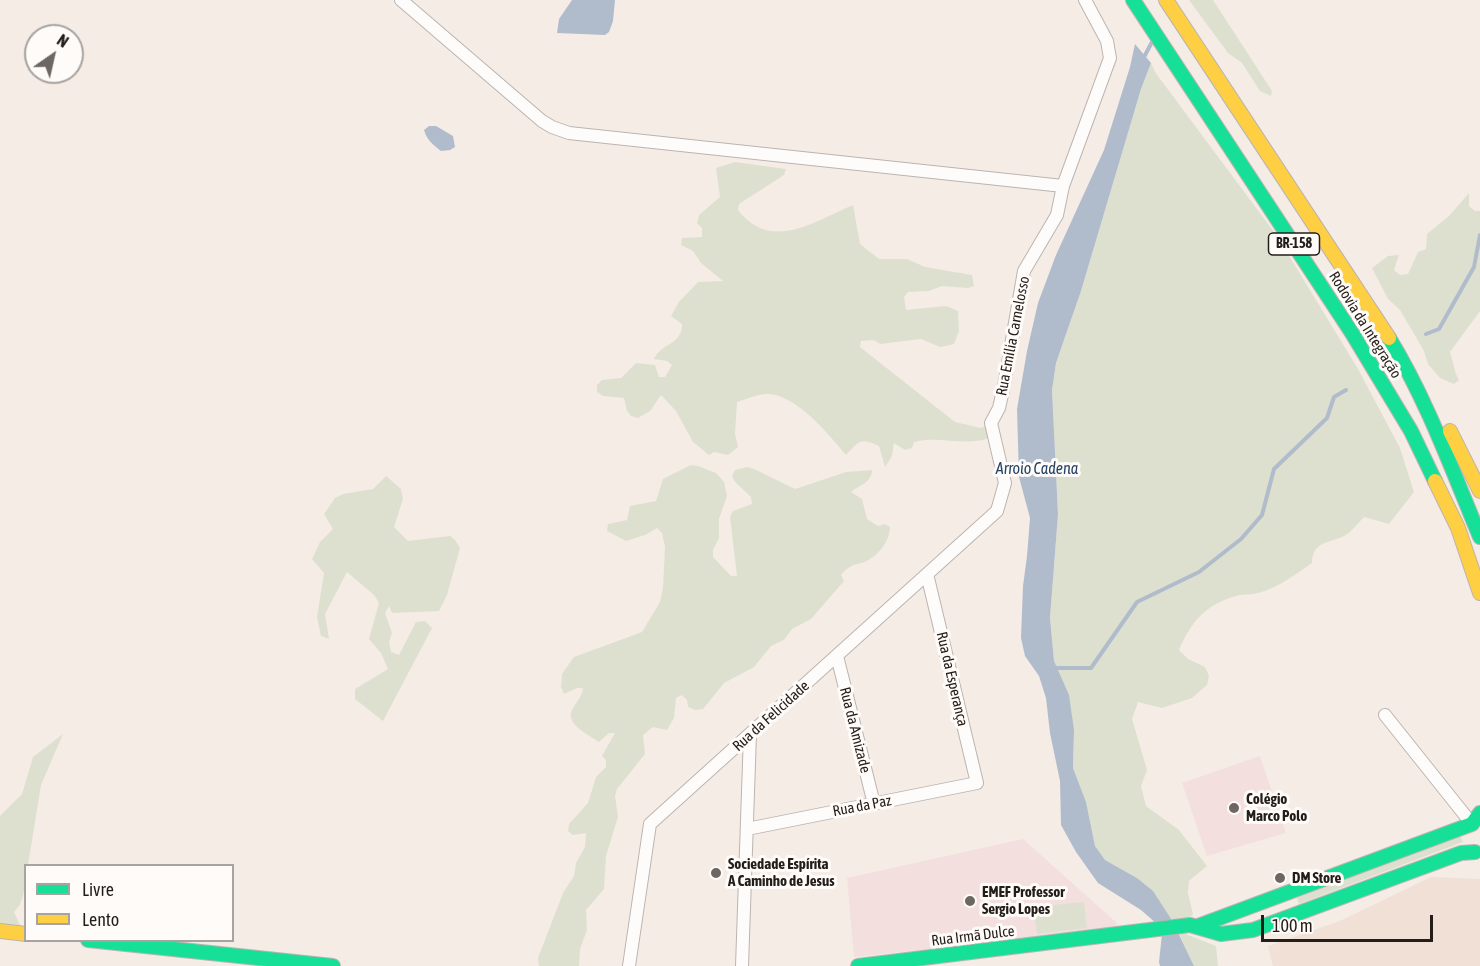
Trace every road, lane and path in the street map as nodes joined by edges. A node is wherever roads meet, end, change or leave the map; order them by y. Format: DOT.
graph roads {
  1 [pos="401,0"];
  2 [pos="1085,0"];
  3 [pos="1166,0"];
  4 [pos="1134,1"];
  5 [pos="1063,186"];
  6 [pos="1401,358"];
  7 [pos="1480,491"];
  8 [pos="998,511"];
  9 [pos="1480,537"];
  10 [pos="927,574"];
  11 [pos="1480,592"];
  12 [pos="837,656"];
  13 [pos="1385,715"];
  14 [pos="750,734"];
  15 [pos="976,783"];
  16 [pos="874,804"];
  17 [pos="1476,818"];
  18 [pos="747,829"];
  19 [pos="1478,855"];
  20 [pos="1288,894"];
  21 [pos="1272,924"];
  22 [pos="1194,925"];
  23 [pos="0,931"];
  24 [pos="24,934"];
  25 [pos="107,942"];
  26 [pos="333,966"];
  27 [pos="629,966"];
  28 [pos="742,966"];
  29 [pos="858,966"];
  1 -- 5 [label="street"];
  2 -- 5 [label="street, Rua Emília Carnelosso"];
  3 -- 6 [label="main road, Rodovia da Integração / BR-158"];
  4 -- 11 [label="main road, Rodovia da Integração / BR-158"];
  5 -- 8 [label="street, Rua Emília Carnelosso"];
  6 -- 7 [label="main road"];
  6 -- 9 [label="main road, Rodovia da Integração / BR-158"];
  8 -- 10 [label="street, Rua da Felicidade"];
  10 -- 12 [label="street, Rua da Felicidade"];
  10 -- 15 [label="street, Rua da Esperança"];
  12 -- 14 [label="street, Rua da Felicidade"];
  12 -- 16 [label="street, Rua da Amizade"];
  13 -- 17 [label="street"];
  14 -- 18 [label="street"];
  14 -- 27 [label="street, Rua da Felicidade"];
  15 -- 16 [label="street, Rua da Paz"];
  16 -- 18 [label="street, Rua da Paz"];
  17 -- 19 [label="main road"];
  17 -- 20 [label="main road, Rua Irmã Dulce"];
  18 -- 28 [label="street"];
  19 -- 21 [label="main road, Rua Irmã Dulce"];
  20 -- 21 [label="main road"];
  20 -- 22 [label="main road, Rua Irmã Dulce"];
  21 -- 22 [label="main road, Rua Irmã Dulce"];
  22 -- 29 [label="main road, Rua Irmã Dulce"];
  23 -- 24 [label="main road"];
  25 -- 26 [label="main road"];
}
